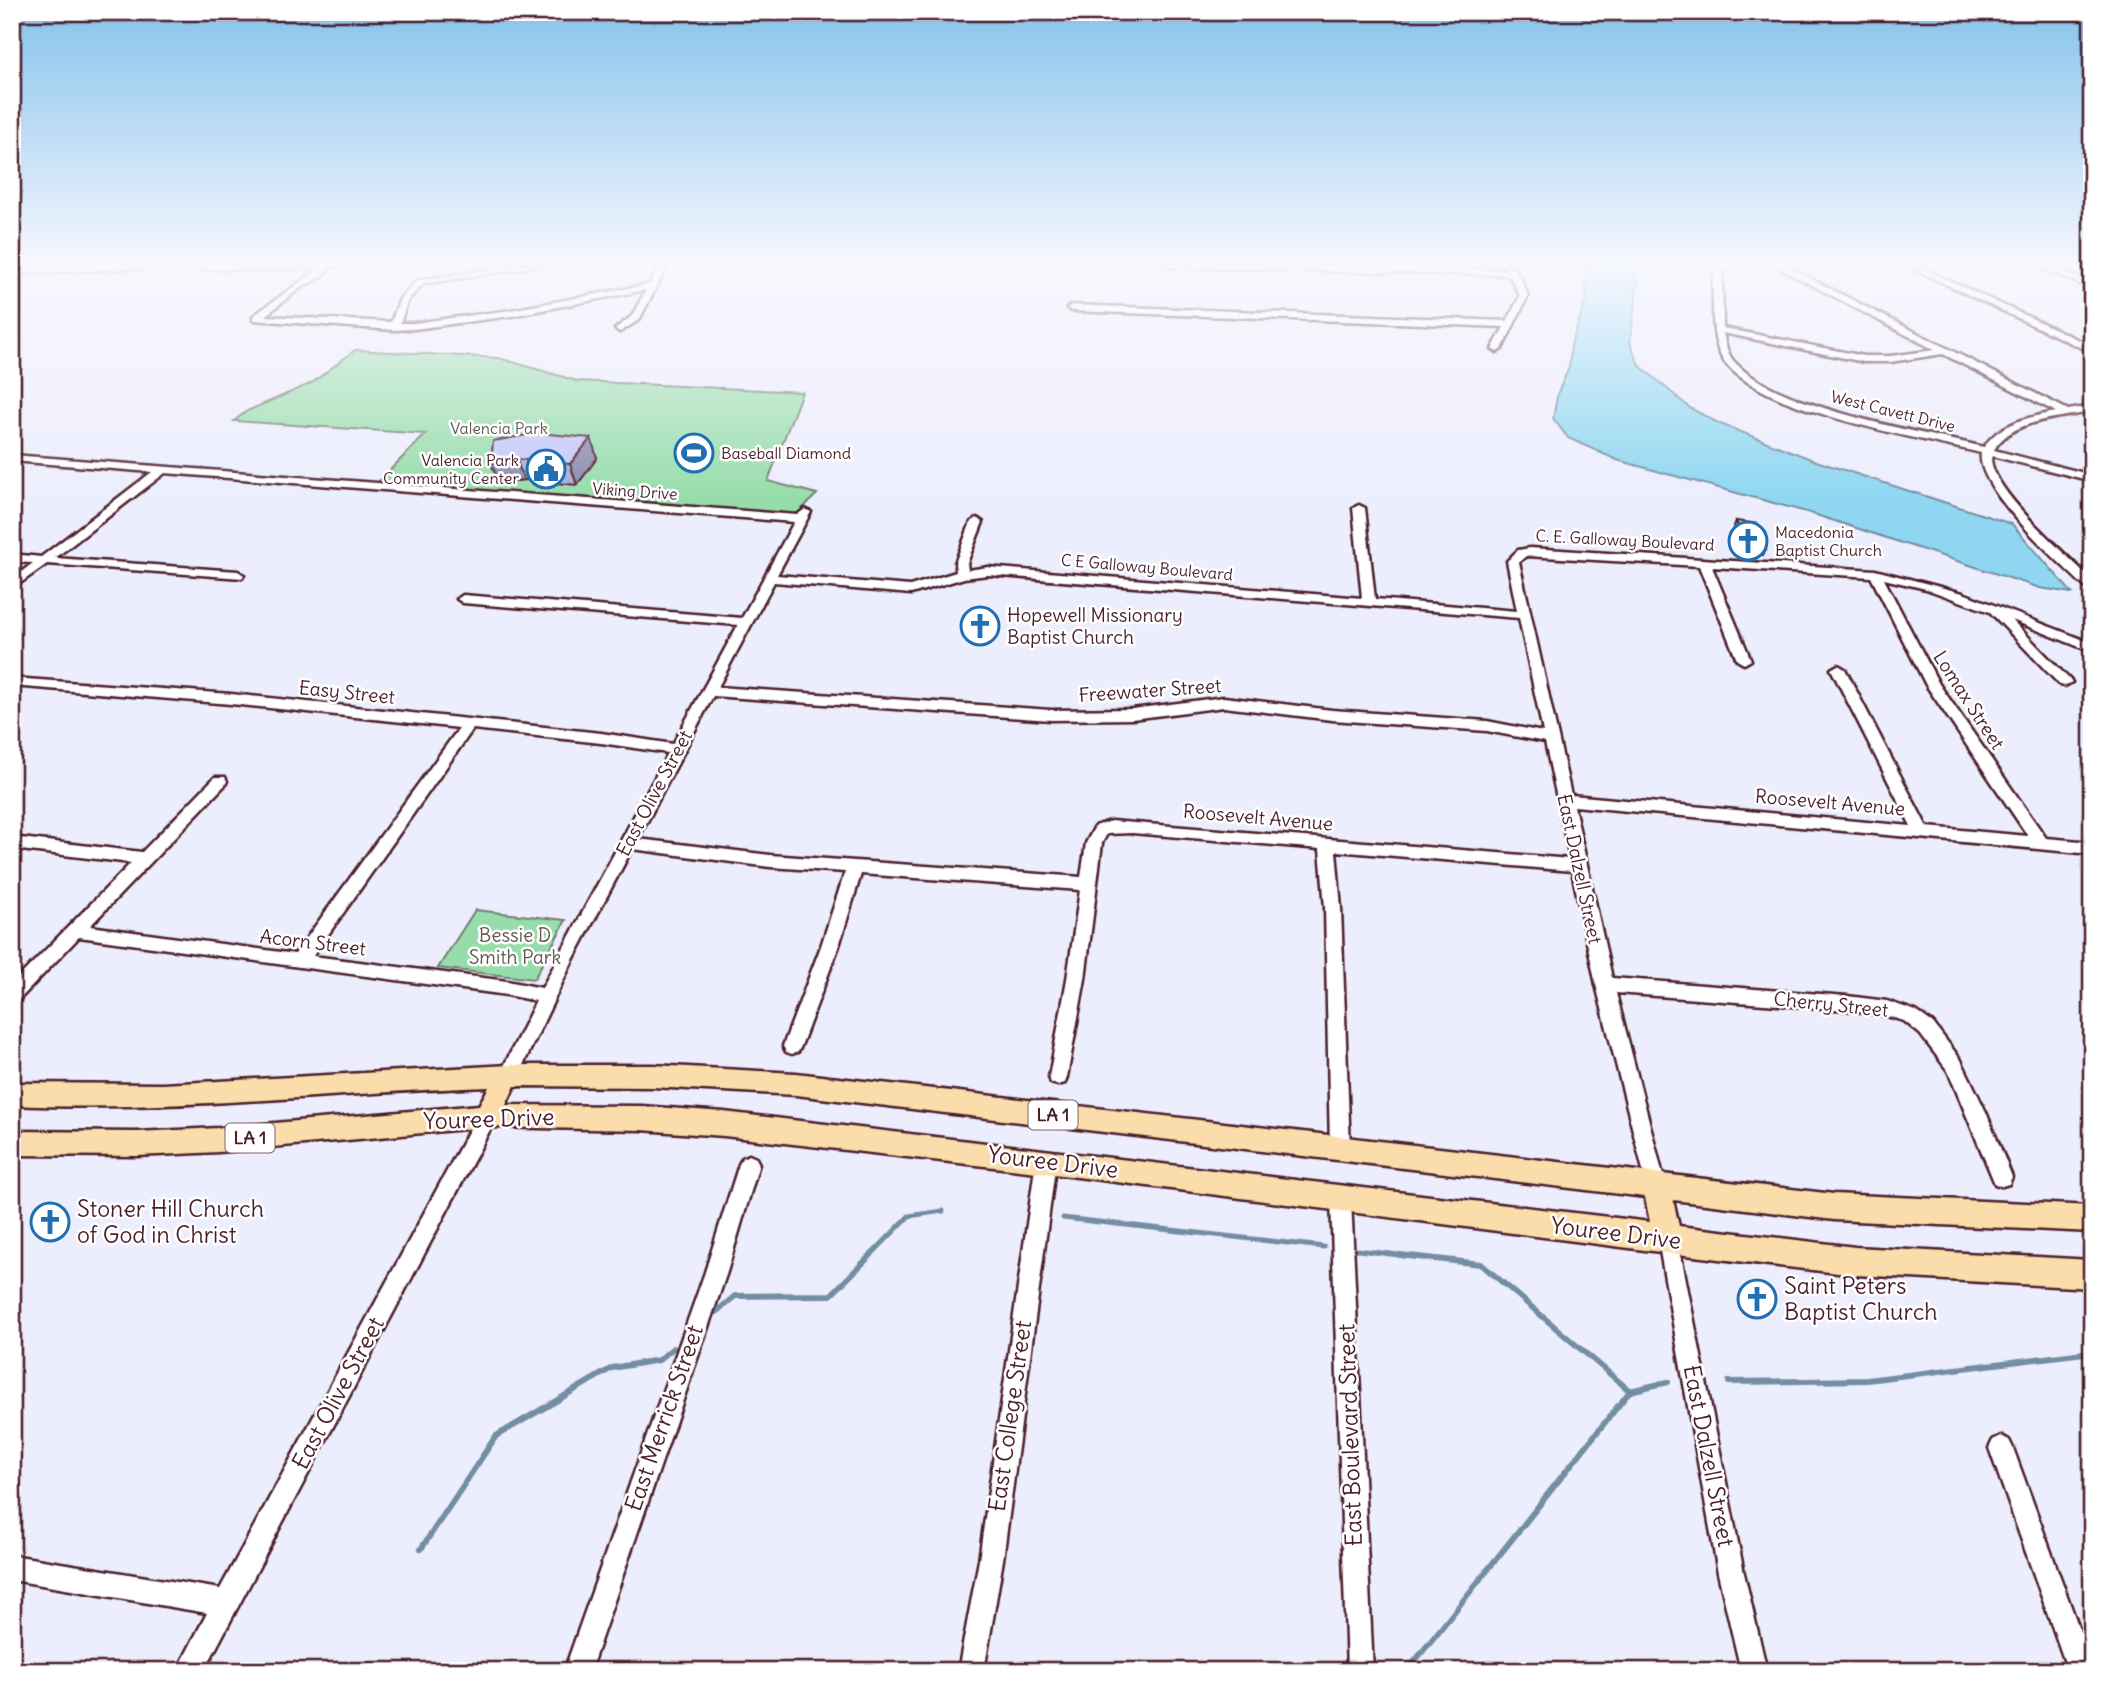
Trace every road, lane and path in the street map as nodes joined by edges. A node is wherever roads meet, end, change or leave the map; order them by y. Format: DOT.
graph roads {
  1 [pos="1501,342"];
  2 [pos="1721,342"];
  3 [pos="1777,342"];
  4 [pos="1926,342"];
  5 [pos="2074,342"];
  6 [pos="1497,349"];
  7 [pos="2092,350"];
  8 [pos="1944,351"];
  9 [pos="2092,409"];
  10 [pos="2067,414"];
  11 [pos="1987,452"];
  12 [pos="12,458"];
  13 [pos="166,470"];
  14 [pos="2092,478"];
  15 [pos="1359,508"];
  16 [pos="803,515"];
  17 [pos="977,522"];
  18 [pos="1522,553"];
  19 [pos="12,558"];
  20 [pos="44,561"];
  21 [pos="1704,563"];
  22 [pos="963,574"];
  23 [pos="1875,574"];
  24 [pos="238,575"];
  25 [pos="769,578"];
  26 [pos="12,585"];
  27 [pos="2092,587"];
  28 [pos="463,599"];
  29 [pos="1368,602"];
  30 [pos="1992,608"];
  31 [pos="1525,615"];
  32 [pos="746,622"];
  33 [pos="2092,648"];
  34 [pos="1744,660"];
  35 [pos="1838,669"];
  36 [pos="12,682"];
  37 [pos="2065,682"];
  38 [pos="709,691"];
  39 [pos="469,724"];
  40 [pos="1551,738"];
  41 [pos="677,750"];
  42 [pos="220,781"];
  43 [pos="1565,800"];
  44 [pos="1921,831"];
  45 [pos="2040,842"];
  46 [pos="12,843"];
  47 [pos="627,843"];
  48 [pos="1327,844"];
  49 [pos="2092,848"];
  50 [pos="143,858"];
  51 [pos="1579,866"];
  52 [pos="855,868"];
  53 [pos="1088,884"];
  54 [pos="74,930"];
  55 [pos="299,962"];
  56 [pos="1605,985"];
  57 [pos="12,996"];
  58 [pos="545,996"];
  59 [pos="792,1046"];
  60 [pos="508,1076"];
  61 [pos="1058,1077"];
  62 [pos="12,1094"];
  63 [pos="487,1116"];
  64 [pos="12,1143"];
  65 [pos="1340,1149"];
  66 [pos="1046,1161"];
  67 [pos="749,1164"];
  68 [pos="2002,1177"];
  69 [pos="1656,1187"];
  70 [pos="1340,1199"];
  71 [pos="2092,1219"];
  72 [pos="1668,1240"];
  73 [pos="2092,1274"];
  74 [pos="2001,1448"];
  75 [pos="12,1567"];
  76 [pos="226,1603"];
  77 [pos="190,1671"];
  78 [pos="577,1671"];
  79 [pos="971,1671"];
  80 [pos="1360,1671"];
  81 [pos="1754,1671"];
  82 [pos="2081,1671"];
  1 -- 6 [label="street"];
  2 -- 11 [label="street, West Cavett Drive"];
  3 -- 8 [label="street"];
  4 -- 8 [label="street"];
  5 -- 7 [label="street"];
  8 -- 10 [label="street"];
  9 -- 10 [label="street"];
  10 -- 11 [label="street"];
  11 -- 14 [label="street, West Cavett Drive"];
  11 -- 27 [label="street"];
  12 -- 13 [label="street"];
  13 -- 16 [label="street, Viking Drive"];
  13 -- 20 [label="street"];
  15 -- 29 [label="street"];
  16 -- 25 [label="street, East Olive Street"];
  17 -- 22 [label="street"];
  18 -- 21 [label="street, C. E. Galloway Boulevard"];
  18 -- 31 [label="street, East Dalzell Street"];
  19 -- 20 [label="street"];
  20 -- 24 [label="street"];
  20 -- 26 [label="street"];
  21 -- 23 [label="street, C. E. Galloway Boulevard"];
  21 -- 34 [label="street"];
  22 -- 25 [label="street, C E Galloway Boulevard"];
  22 -- 29 [label="street, C E Galloway Boulevard"];
  23 -- 30 [label="street, C. E. Galloway Boulevard"];
  23 -- 45 [label="street, Lomax Street"];
  25 -- 32 [label="street, East Olive Street"];
  28 -- 32 [label="street"];
  29 -- 31 [label="street, C E Galloway Boulevard"];
  30 -- 33 [label="street, C. E. Galloway Boulevard"];
  30 -- 37 [label="street"];
  31 -- 40 [label="street, East Dalzell Street"];
  32 -- 38 [label="street, East Olive Street"];
  35 -- 44 [label="street"];
  36 -- 39 [label="street, Easy Street"];
  38 -- 40 [label="street, Freewater Street"];
  38 -- 41 [label="street, East Olive Street"];
  39 -- 41 [label="street, Easy Street"];
  39 -- 55 [label="street"];
  40 -- 43 [label="street, East Dalzell Street"];
  41 -- 47 [label="street, East Olive Street"];
  42 -- 50 [label="street"];
  43 -- 44 [label="street, Roosevelt Avenue"];
  43 -- 51 [label="street, East Dalzell Street"];
  44 -- 45 [label="street, Roosevelt Avenue"];
  45 -- 49 [label="street, Roosevelt Avenue"];
  46 -- 50 [label="street"];
  47 -- 52 [label="street"];
  47 -- 58 [label="street, East Olive Street"];
  48 -- 51 [label="street, Roosevelt Avenue"];
  48 -- 53 [label="street, Roosevelt Avenue"];
  48 -- 65 [label="street"];
  50 -- 54 [label="street"];
  51 -- 56 [label="street, East Dalzell Street"];
  52 -- 53 [label="street"];
  52 -- 59 [label="street"];
  53 -- 61 [label="street"];
  54 -- 55 [label="street, Acorn Street"];
  54 -- 57 [label="street"];
  55 -- 58 [label="street, Acorn Street"];
  56 -- 68 [label="street, Cherry Street"];
  56 -- 69 [label="street, East Dalzell Street"];
  58 -- 60 [label="street, East Olive Street"];
  60 -- 62 [label="main road, Youree Drive / LA 1"];
  60 -- 63 [label="main road"];
  60 -- 65 [label="main road, Youree Drive / LA 1"];
  63 -- 64 [label="main road, Youree Drive / LA 1"];
  63 -- 66 [label="main road, Youree Drive / LA 1"];
  63 -- 76 [label="street, East Olive Street"];
  65 -- 69 [label="main road, Youree Drive / LA 1"];
  66 -- 70 [label="main road, Youree Drive / LA 1"];
  66 -- 79 [label="street, East College Street"];
  67 -- 78 [label="street, East Merrick Street"];
  69 -- 71 [label="main road, Youree Drive / LA 1"];
  69 -- 72 [label="main road"];
  70 -- 72 [label="main road, Youree Drive / LA 1"];
  70 -- 80 [label="street, East Boulevard Street"];
  72 -- 73 [label="main road, Youree Drive / LA 1"];
  72 -- 81 [label="street, East Dalzell Street"];
  74 -- 82 [label="street"];
  75 -- 76 [label="street"];
  76 -- 77 [label="street, East Olive Street"];
}
